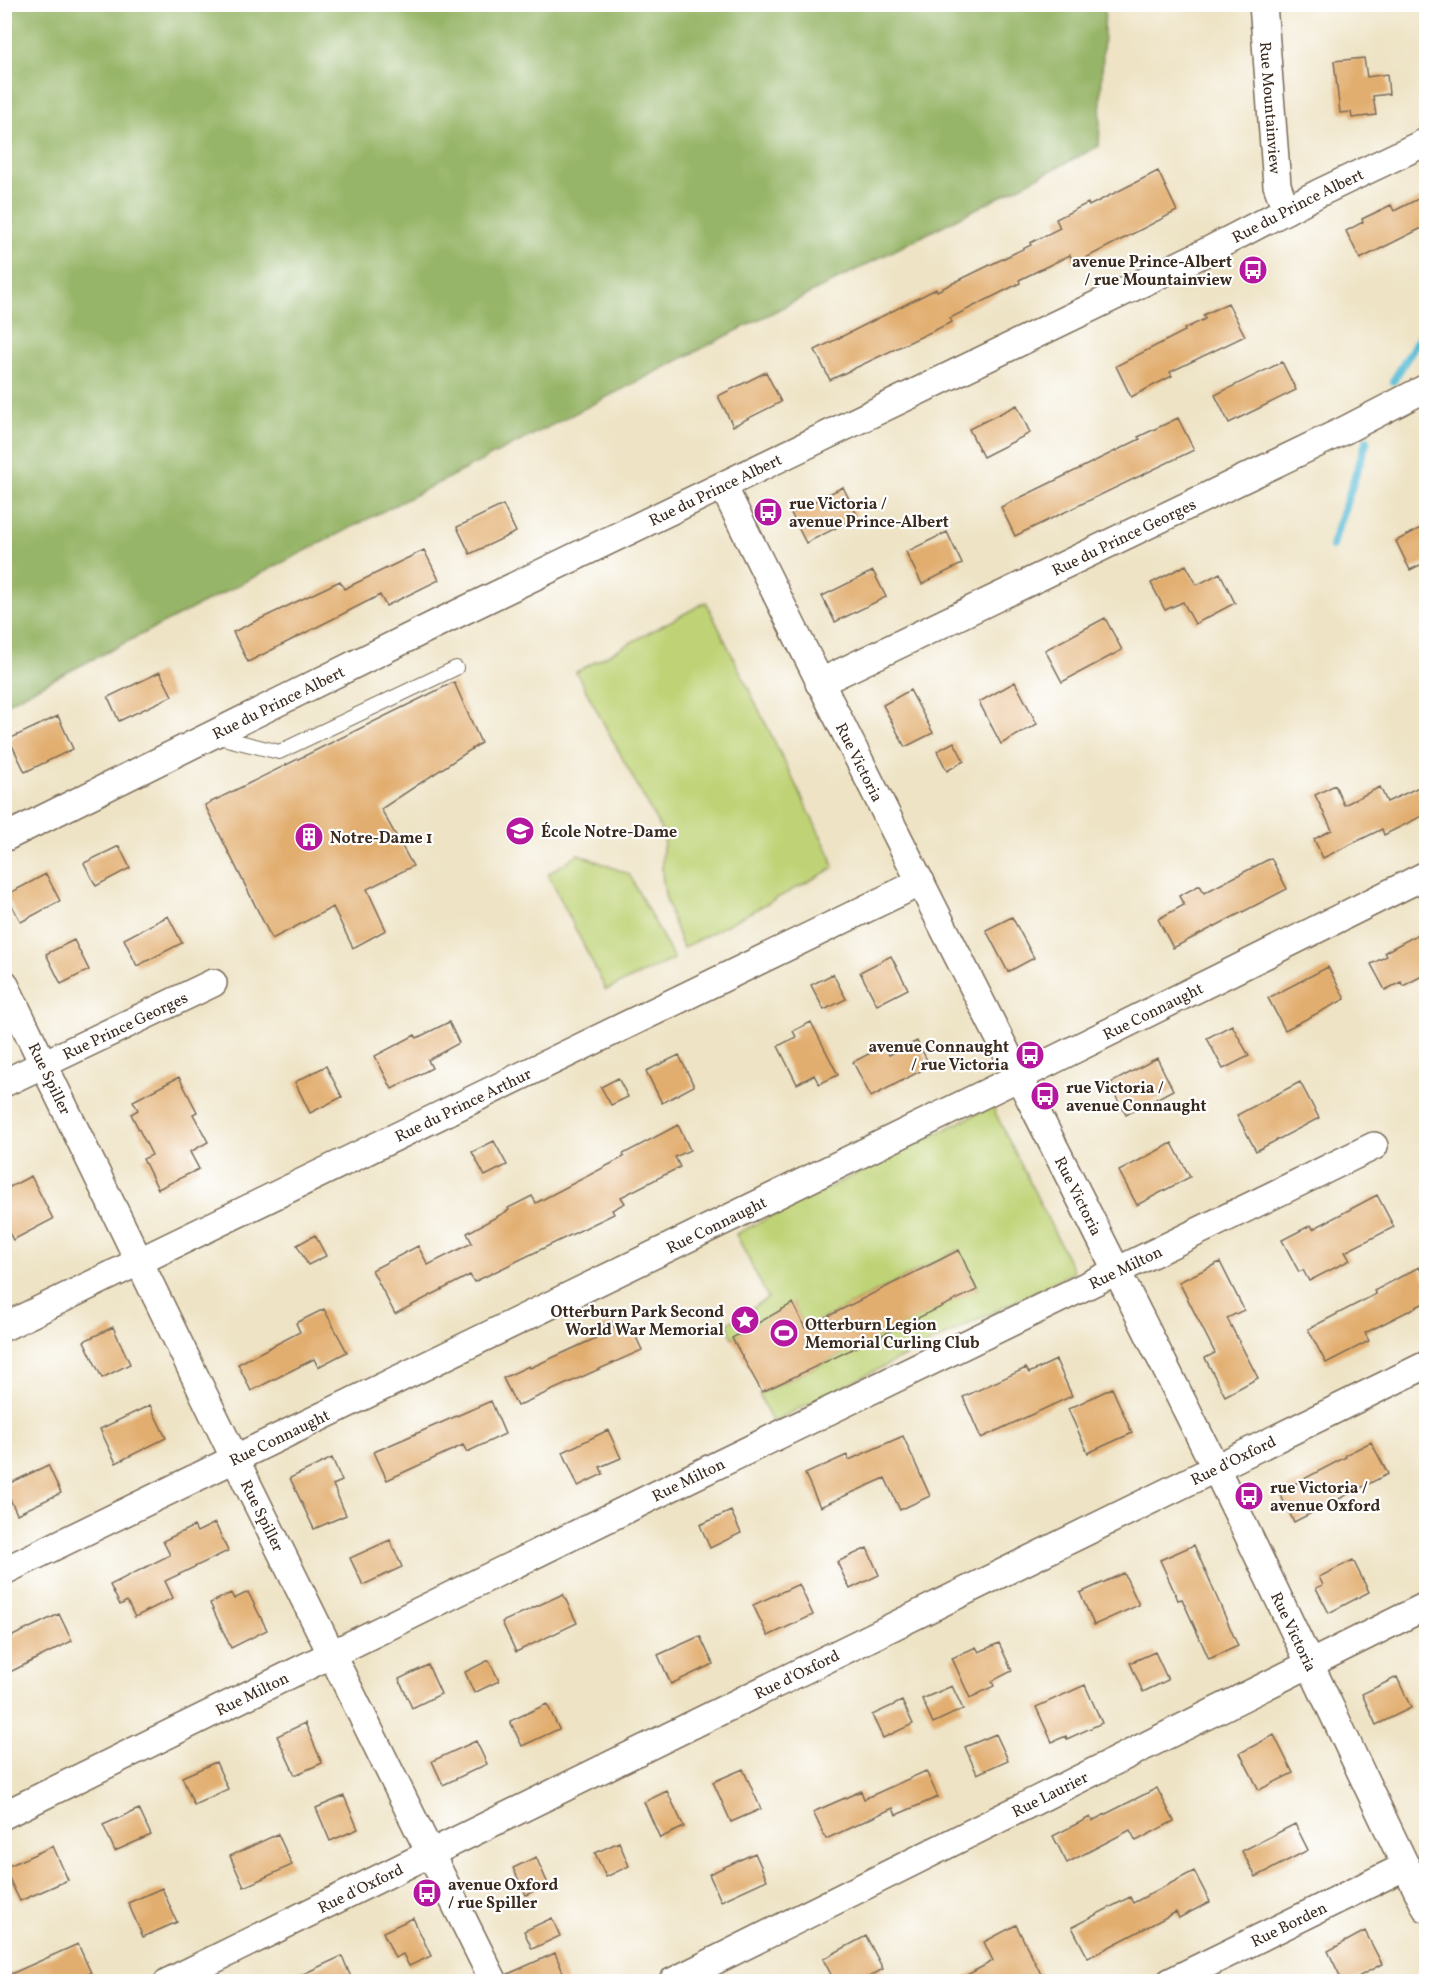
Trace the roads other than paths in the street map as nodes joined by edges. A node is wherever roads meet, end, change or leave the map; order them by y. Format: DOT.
graph roads {
  1 [pos="1263,4"];
  2 [pos="1426,142"];
  3 [pos="1286,210"];
  4 [pos="1426,388"];
  5 [pos="723,486"];
  6 [pos="456,668"];
  7 [pos="819,683"];
  8 [pos="213,735"];
  9 [pos="4,838"];
  10 [pos="1426,875"];
  11 [pos="921,882"];
  12 [pos="4,983"];
  13 [pos="213,983"];
  14 [pos="44,1063"];
  15 [pos="1018,1077"];
  16 [pos="4,1083"];
  17 [pos="1374,1146"];
  18 [pos="140,1261"];
  19 [pos="1116,1271"];
  20 [pos="4,1327"];
  21 [pos="1426,1365"];
  22 [pos="235,1458"];
  23 [pos="1215,1469"];
  24 [pos="4,1571"];
  25 [pos="1426,1606"];
  26 [pos="333,1653"];
  27 [pos="1310,1663"];
  28 [pos="4,1815"];
  29 [pos="429,1854"];
  30 [pos="1406,1866"];
  31 [pos="1426,1908"];
  32 [pos="168,1982"];
  33 [pos="494,1982"];
  34 [pos="672,1982"];
  35 [pos="1170,1982"];
  1 -- 3 [label="street, Rue Mountainview"];
  2 -- 3 [label="street, Rue du Prince Albert"];
  3 -- 5 [label="street, Rue du Prince Albert"];
  4 -- 7 [label="street, Rue du Prince Georges"];
  5 -- 7 [label="street, Rue Victoria"];
  5 -- 8 [label="street, Rue du Prince Albert"];
  6 -- 8 [label="lane"];
  7 -- 11 [label="street, Rue Victoria"];
  8 -- 9 [label="street, Rue du Prince Albert"];
  10 -- 15 [label="street, Rue Connaught"];
  11 -- 15 [label="street, Rue Victoria"];
  11 -- 18 [label="street, Rue du Prince Arthur"];
  12 -- 14 [label="street, Rue Spiller"];
  13 -- 14 [label="street, Rue Prince Georges"];
  14 -- 16 [label="street, Rue Prince Georges"];
  14 -- 18 [label="street, Rue Spiller"];
  15 -- 19 [label="street, Rue Victoria"];
  15 -- 22 [label="street, Rue Connaught"];
  17 -- 19 [label="street, Rue Milton"];
  18 -- 20 [label="street, Rue du Prince Arthur"];
  18 -- 22 [label="street, Rue Spiller"];
  19 -- 23 [label="street, Rue Victoria"];
  19 -- 26 [label="street, Rue Milton"];
  21 -- 23 [label="street, Rue d'Oxford"];
  22 -- 24 [label="street, Rue Connaught"];
  22 -- 26 [label="street, Rue Spiller"];
  23 -- 27 [label="street, Rue Victoria"];
  23 -- 29 [label="street, Rue d'Oxford"];
  25 -- 27 [label="street, Rue Laurier"];
  26 -- 28 [label="street, Rue Milton"];
  26 -- 29 [label="street, Rue Spiller"];
  27 -- 30 [label="street, Rue Victoria"];
  27 -- 34 [label="street, Rue Laurier"];
  29 -- 32 [label="street, Rue d'Oxford"];
  29 -- 33 [label="street, Rue Spiller"];
  30 -- 31 [label="street, Rue Victoria"];
  30 -- 35 [label="street, Rue Borden"];
}
